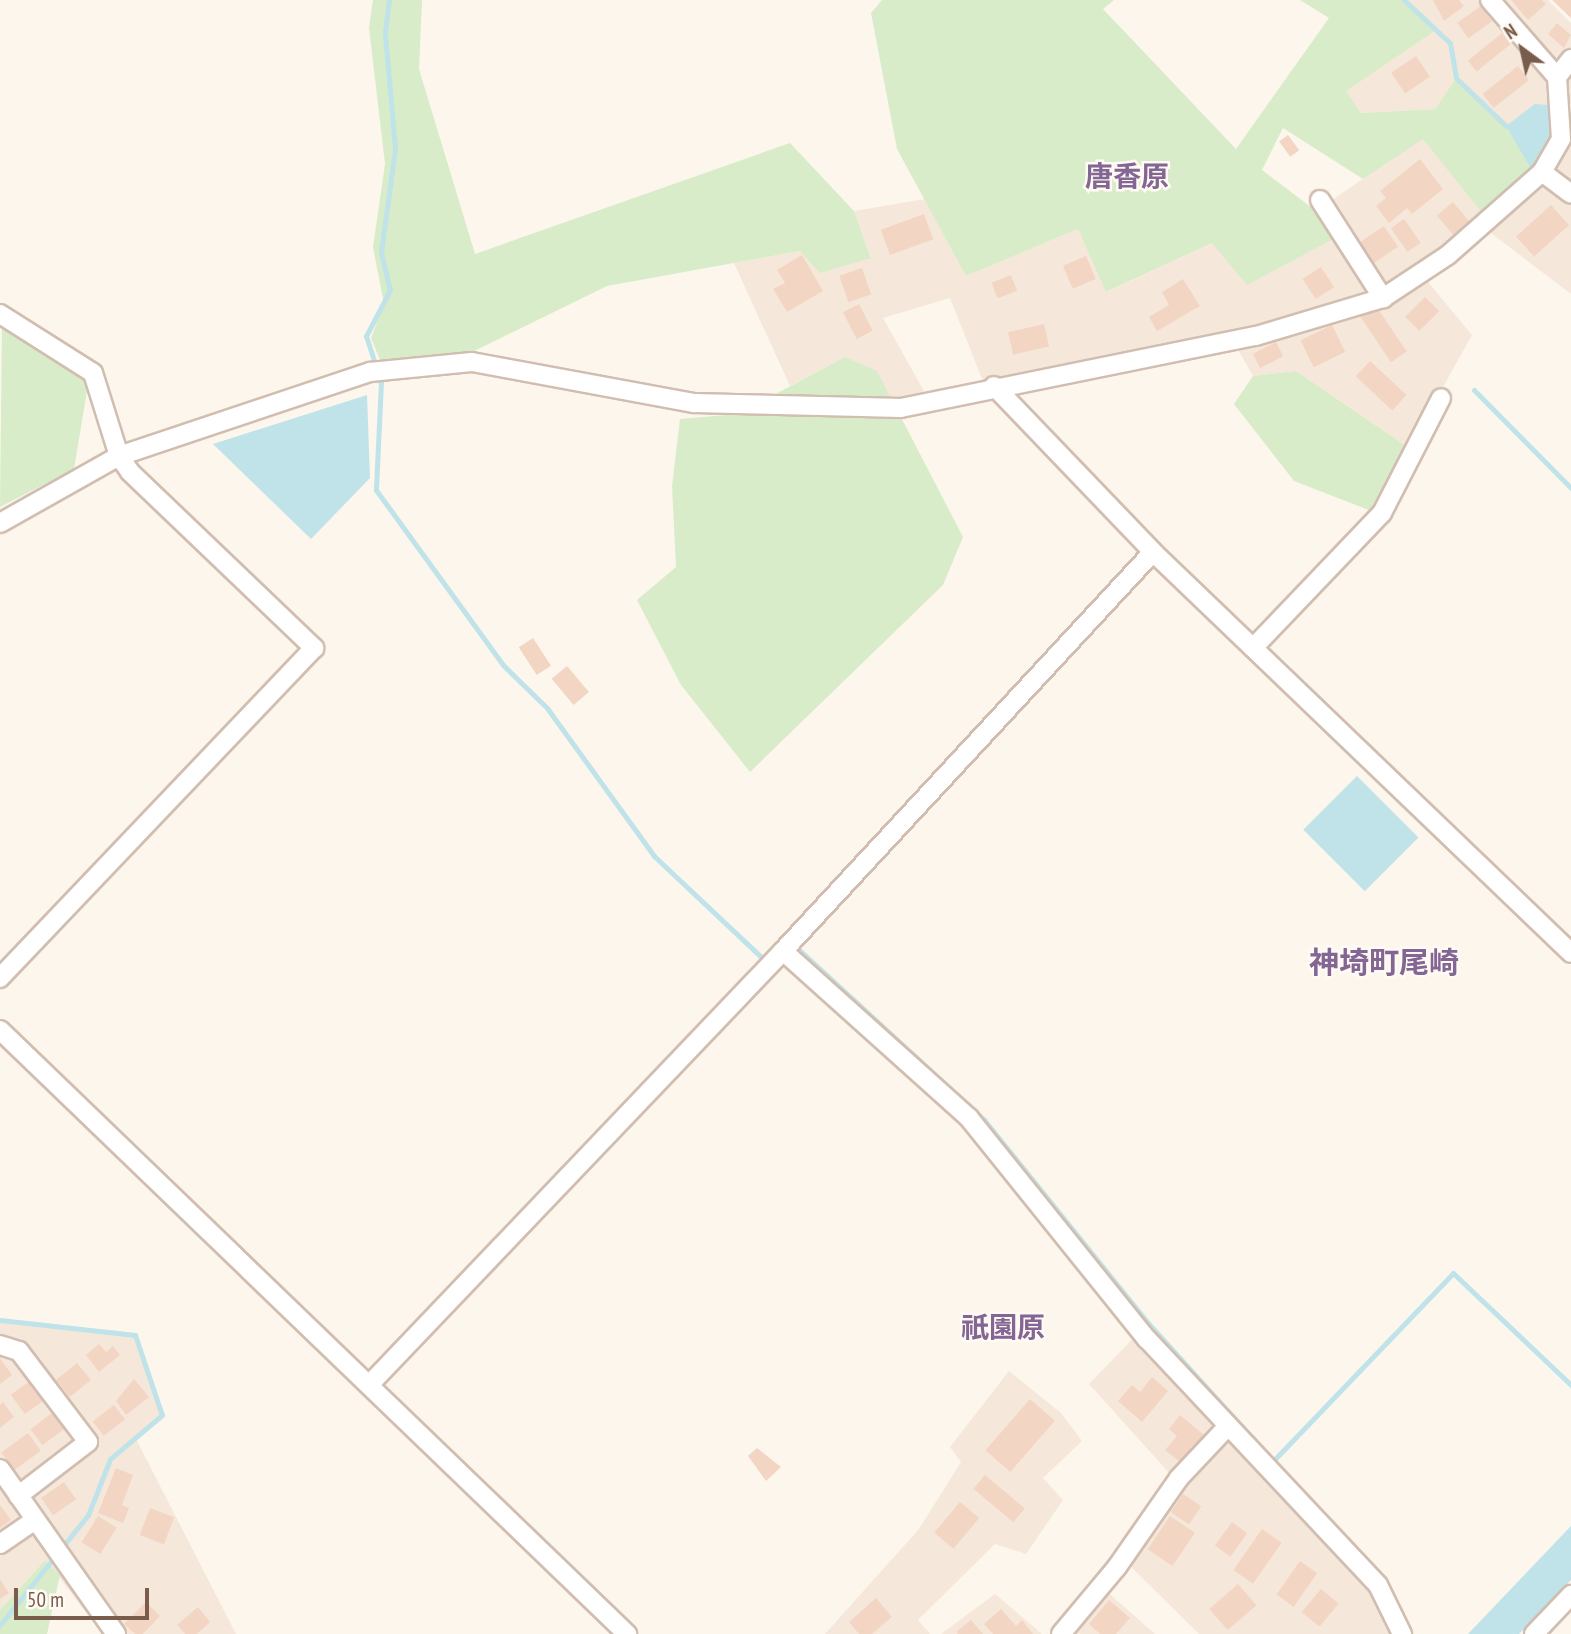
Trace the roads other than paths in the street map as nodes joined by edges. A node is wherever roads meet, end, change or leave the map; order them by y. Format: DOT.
graph roads {
  1 [pos="1490,0"];
  2 [pos="1571,60"];
  3 [pos="1557,77"];
  4 [pos="1542,172"];
  5 [pos="1571,194"];
  6 [pos="1320,200"];
  7 [pos="1383,298"];
  8 [pos="0,314"];
  9 [pos="994,386"];
  10 [pos="1441,398"];
  11 [pos="119,456"];
  12 [pos="0,523"];
  13 [pos="1153,552"];
  14 [pos="1253,648"];
  15 [pos="783,951"];
  16 [pos="1571,953"];
  17 [pos="0,978"];
  18 [pos="0,1030"];
  19 [pos="0,1345"];
  20 [pos="370,1384"];
  21 [pos="1228,1426"];
  22 [pos="0,1469"];
  23 [pos="18,1496"];
  24 [pos="35,1520"];
  25 [pos="0,1544"];
  26 [pos="1571,1595"];
  27 [pos="116,1634"];
  28 [pos="627,1634"];
  29 [pos="1061,1634"];
  30 [pos="1402,1634"];
  31 [pos="1534,1634"];
  1 -- 3 [label="street"];
  2 -- 3 [label="street"];
  3 -- 4 [label="street"];
  4 -- 5 [label="street"];
  4 -- 7 [label="street"];
  6 -- 7 [label="street"];
  7 -- 9 [label="street"];
  8 -- 11 [label="street"];
  9 -- 11 [label="street"];
  9 -- 13 [label="street"];
  10 -- 14 [label="street"];
  11 -- 12 [label="street"];
  11 -- 17 [label="street"];
  13 -- 14 [label="street"];
  13 -- 15 [label="street"];
  14 -- 16 [label="street"];
  15 -- 20 [label="street"];
  15 -- 21 [label="street"];
  18 -- 20 [label="street"];
  19 -- 23 [label="street"];
  20 -- 28 [label="street"];
  21 -- 29 [label="street"];
  21 -- 30 [label="street"];
  22 -- 23 [label="street"];
  23 -- 24 [label="street"];
  24 -- 25 [label="street"];
  24 -- 27 [label="street"];
  26 -- 31 [label="street"];
}
